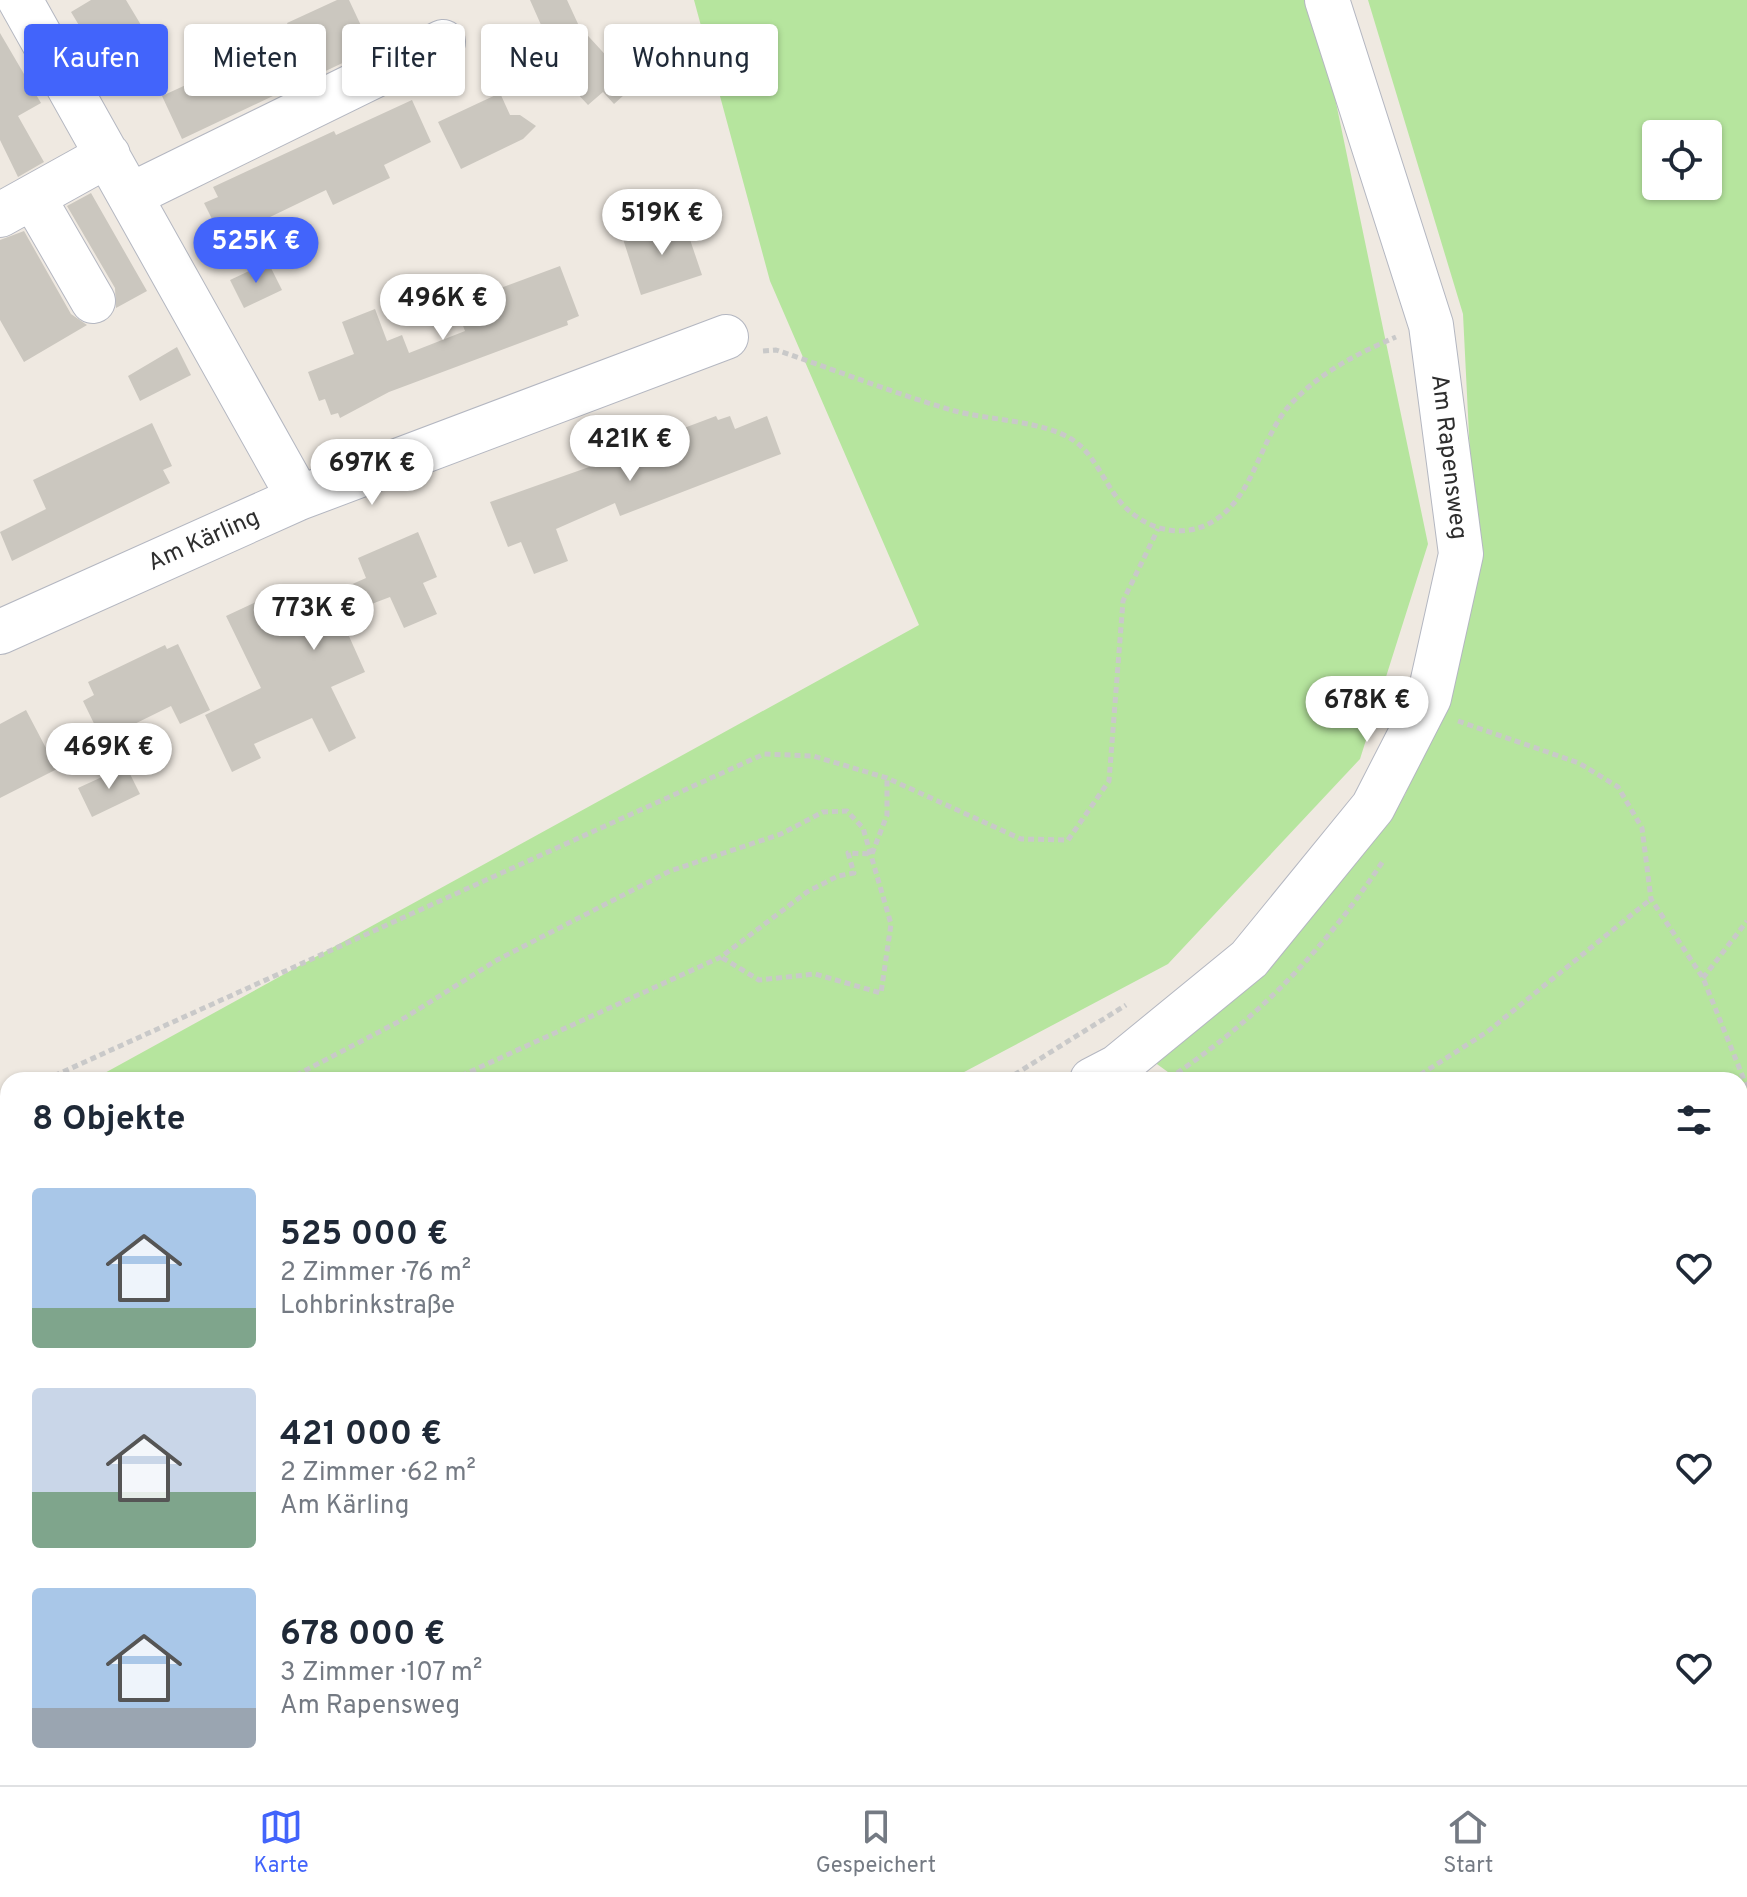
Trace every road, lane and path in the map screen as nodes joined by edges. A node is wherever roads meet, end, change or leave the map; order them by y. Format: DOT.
graph roads {
  1 [pos="20,0"];
  2 [pos="1327,0"];
  3 [pos="342,92"];
  4 [pos="108,155"];
  5 [pos="131,195"];
  6 [pos="16,206"];
  7 [pos="93,301"];
  8 [pos="1403,334"];
  9 [pos="726,337"];
  10 [pos="299,498"];
  11 [pos="1158,529"];
  12 [pos="0,632"];
  13 [pos="1429,698"];
  14 [pos="887,778"];
  15 [pos="872,854"];
  16 [pos="1387,855"];
  17 [pos="1651,899"];
  18 [pos="1747,921"];
  19 [pos="721,957"];
  20 [pos="1703,978"];
  21 [pos="1133,1001"];
  22 [pos="63,1072"];
  23 [pos="302,1072"];
  24 [pos="469,1072"];
  25 [pos="1019,1072"];
  26 [pos="1107,1072"];
  27 [pos="1178,1072"];
  28 [pos="1424,1072"];
  29 [pos="1741,1072"];
  1 -- 4 [label="street"];
  2 -- 8 [label="street, Am Rapensweg"];
  3 -- 5 [label="street"];
  4 -- 5 [label="street"];
  4 -- 6 [label="street"];
  5 -- 10 [label="street"];
  6 -- 7 [label="street"];
  8 -- 11 [label="path"];
  8 -- 13 [label="street, Am Rapensweg"];
  9 -- 10 [label="street, Am Kärling"];
  9 -- 11 [label="path"];
  10 -- 12 [label="street, Am Kärling"];
  11 -- 14 [label="path"];
  13 -- 17 [label="path"];
  13 -- 26 [label="street, Am Rapensweg"];
  14 -- 15 [label="path"];
  14 -- 22 [label="path"];
  15 -- 19 [label="path"];
  15 -- 19 [label="path"];
  15 -- 23 [label="path"];
  16 -- 27 [label="path"];
  17 -- 20 [label="path"];
  17 -- 28 [label="path"];
  18 -- 20 [label="path"];
  19 -- 24 [label="path"];
  20 -- 29 [label="path"];
  21 -- 25 [label="path"];
}
